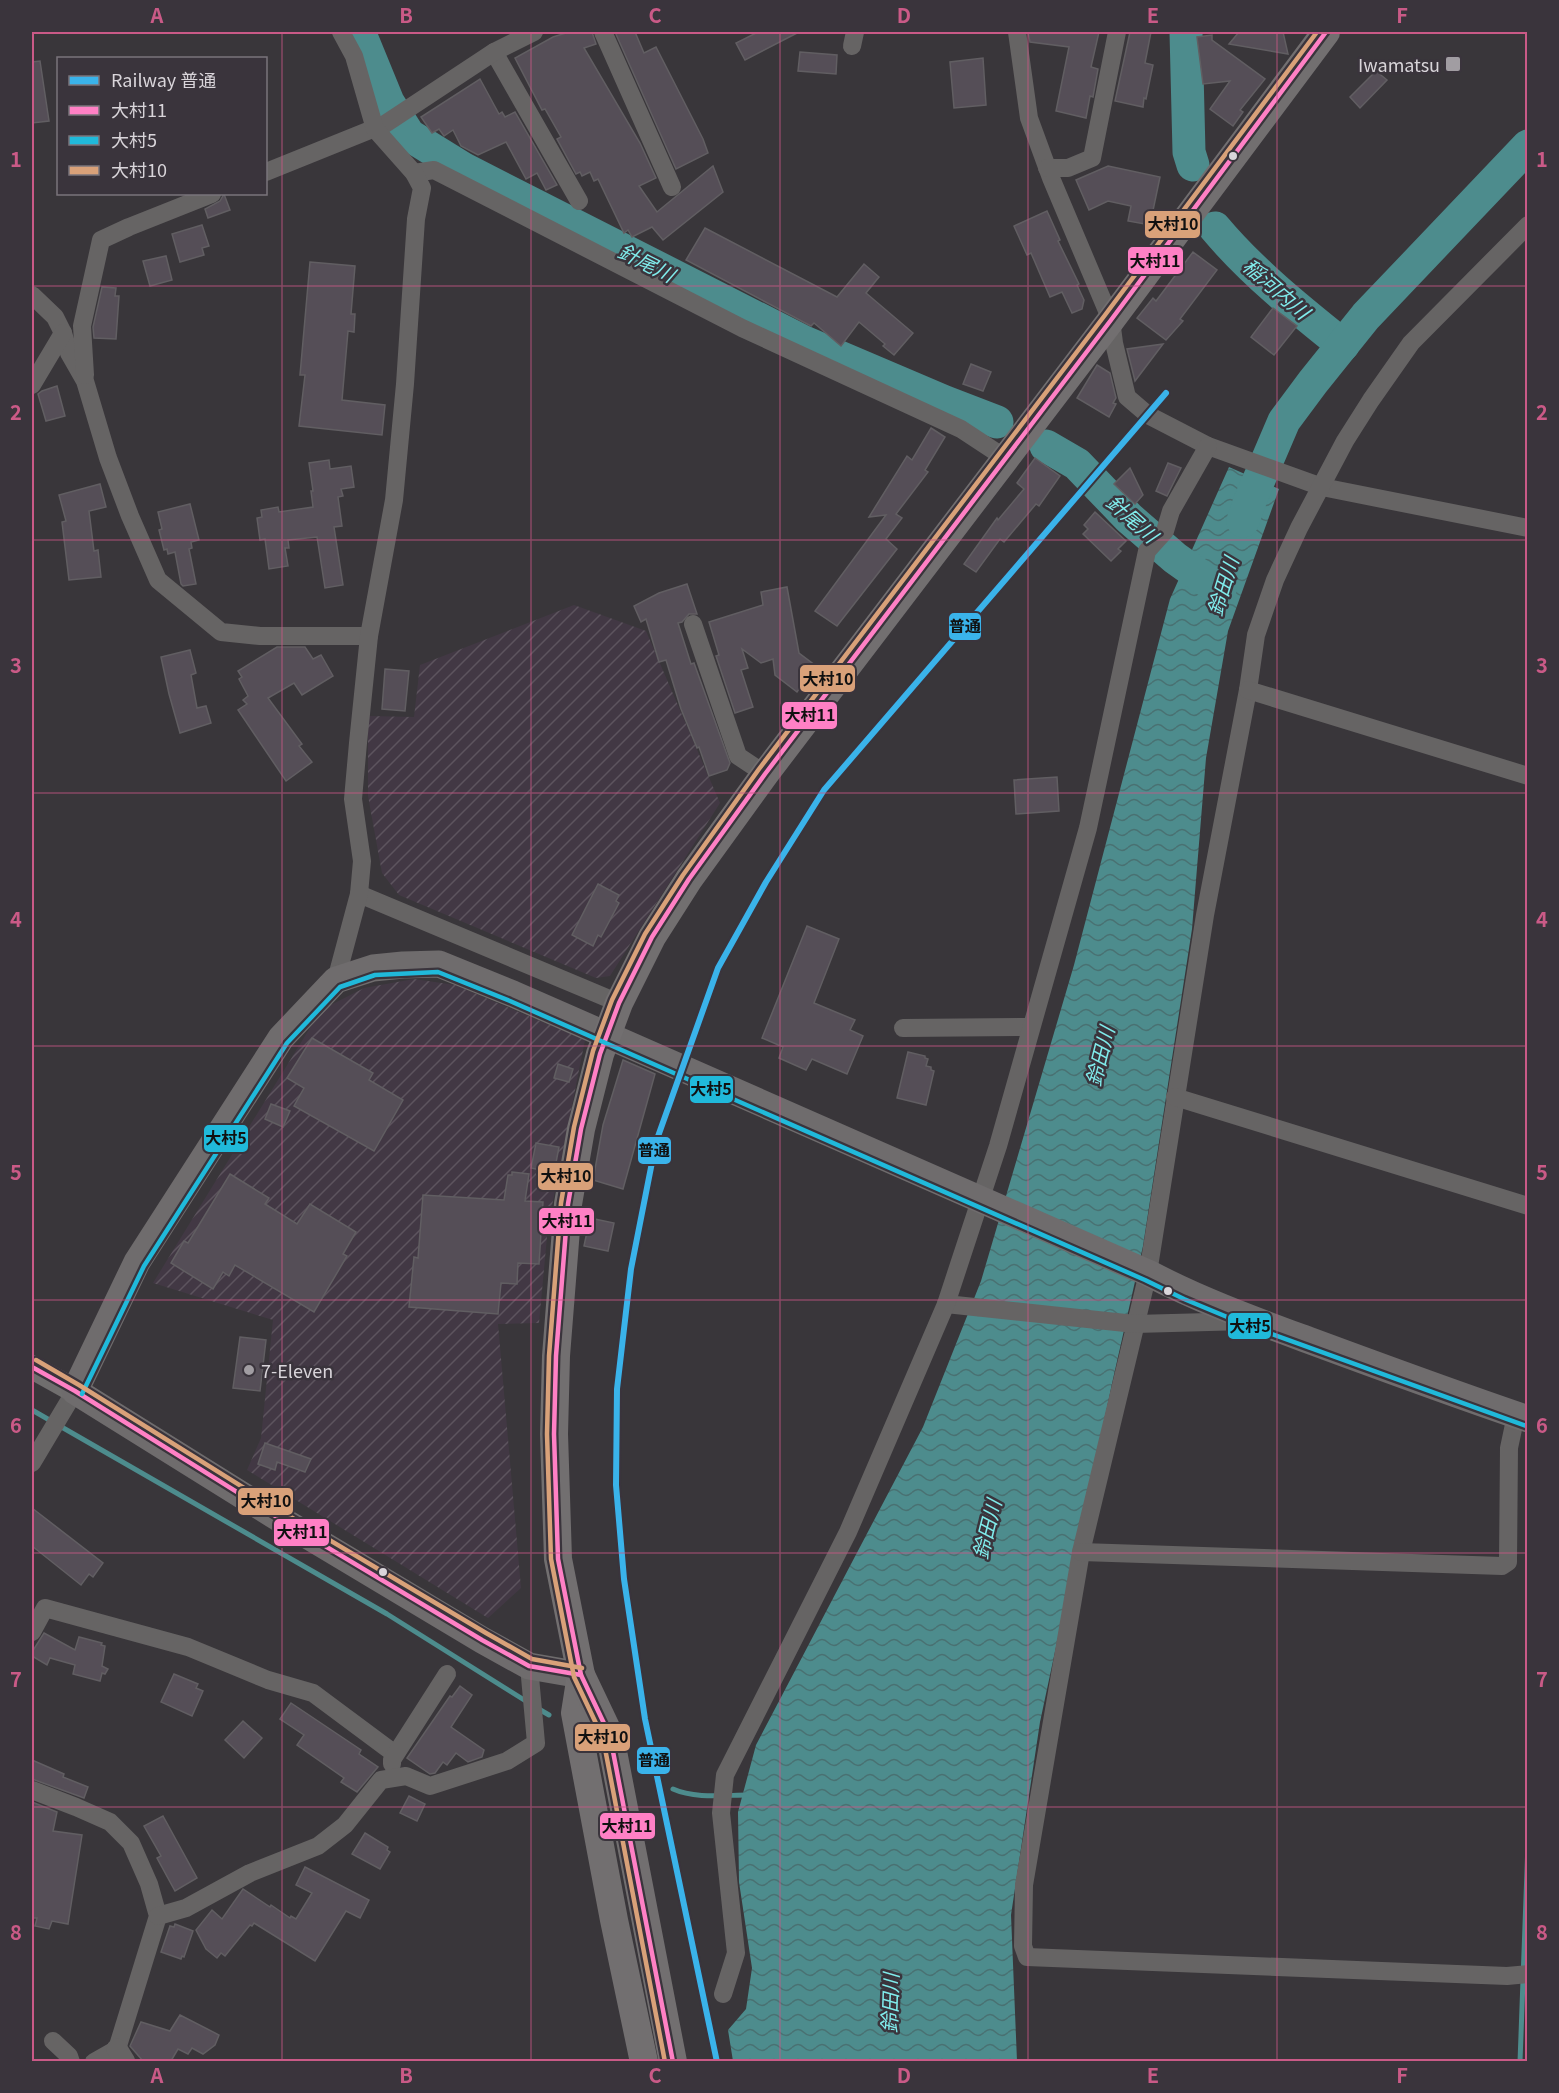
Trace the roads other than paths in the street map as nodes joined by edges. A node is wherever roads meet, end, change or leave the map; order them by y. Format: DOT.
graph roads {
  1 [pos="341,32"];
  2 [pos="534,32"];
  3 [pos="603,32"];
  4 [pos="1017,32"];
  5 [pos="1117,32"];
  6 [pos="1326,32"];
  7 [pos="494,52"];
  8 [pos="380,126"];
  9 [pos="1047,168"];
  10 [pos="267,172"];
  11 [pos="414,173"];
  12 [pos="672,187"];
  13 [pos="209,195"];
  14 [pos="579,201"];
  15 [pos="1527,225"];
  16 [pos="32,295"];
  17 [pos="1111,320"];
  18 [pos="63,333"];
  19 [pos="85,383"];
  20 [pos="32,385"];
  21 [pos="1211,447"];
  22 [pos="1005,458"];
  23 [pos="1319,486"];
  24 [pos="1527,528"];
  25 [pos="693,624"];
  26 [pos="369,636"];
  27 [pos="1248,690"];
  28 [pos="765,774"];
  29 [pos="1527,776"];
  30 [pos="359,894"];
  31 [pos="336,980"];
  32 [pos="620,1003"];
  33 [pos="1031,1027"];
  34 [pos="903,1028"];
  35 [pos="1175,1097"];
  36 [pos="1527,1206"];
  37 [pos="1148,1274"];
  38 [pos="955,1304"];
  39 [pos="1257,1320"];
  40 [pos="1129,1324"];
  41 [pos="32,1367"];
  42 [pos="68,1402"];
  43 [pos="1522,1417"];
  44 [pos="32,1463"];
  45 [pos="1081,1552"];
  46 [pos="32,1632"];
  47 [pos="447,1674"];
  48 [pos="581,1675"];
  49 [pos="530,1678"];
  50 [pos="395,1754"];
  51 [pos="394,1778"];
  52 [pos="32,1790"];
  53 [pos="158,1916"];
  54 [pos="1527,1974"];
  55 [pos="723,1994"];
  56 [pos="52,2041"];
  57 [pos="121,2055"];
  58 [pos="71,2061"];
  59 [pos="94,2061"];
  60 [pos="644,2061"];
  61 [pos="673,2061"];
  1 -- 8 [label="street"];
  2 -- 7 [label="street"];
  3 -- 12 [label="street"];
  4 -- 9 [label="street"];
  5 -- 9 [label="street"];
  6 -- 17 [label="highway"];
  7 -- 8 [label="street"];
  7 -- 14 [label="street"];
  8 -- 10 [label="street"];
  8 -- 11 [label="street"];
  9 -- 17 [label="street"];
  11 -- 22 [label="street"];
  11 -- 26 [label="street"];
  13 -- 19 [label="street"];
  15 -- 23 [label="street"];
  16 -- 18 [label="street"];
  17 -- 21 [label="street"];
  17 -- 22 [label="highway"];
  18 -- 19 [label="street"];
  18 -- 20 [label="street"];
  19 -- 26 [label="street"];
  21 -- 23 [label="street"];
  21 -- 33 [label="street"];
  22 -- 28 [label="highway"];
  23 -- 24 [label="street"];
  23 -- 27 [label="street"];
  25 -- 28 [label="street"];
  26 -- 30 [label="street"];
  27 -- 29 [label="street"];
  27 -- 35 [label="street"];
  28 -- 32 [label="highway"];
  30 -- 31 [label="street"];
  30 -- 32 [label="street"];
  31 -- 37 [label="main road"];
  31 -- 42 [label="main road"];
  32 -- 48 [label="highway"];
  33 -- 34 [label="street"];
  33 -- 38 [label="street"];
  35 -- 36 [label="street"];
  35 -- 37 [label="street"];
  37 -- 39 [label="main road"];
  37 -- 40 [label="street"];
  38 -- 40 [label="street"];
  38 -- 55 [label="street"];
  39 -- 40 [label="street"];
  39 -- 43 [label="main road"];
  40 -- 45 [label="street"];
  41 -- 42 [label="main road"];
  42 -- 44 [label="street"];
  42 -- 49 [label="main road"];
  43 -- 45 [label="street"];
  45 -- 54 [label="street"];
  46 -- 50 [label="street"];
  47 -- 50 [label="street"];
  48 -- 49 [label="main road"];
  48 -- 60 [label="highway"];
  48 -- 61 [label="highway"];
  49 -- 51 [label="street"];
  50 -- 51 [label="street"];
  51 -- 53 [label="street"];
  52 -- 53 [label="street"];
  53 -- 57 [label="street"];
  56 -- 58 [label="street"];
  57 -- 59 [label="street"];
}
